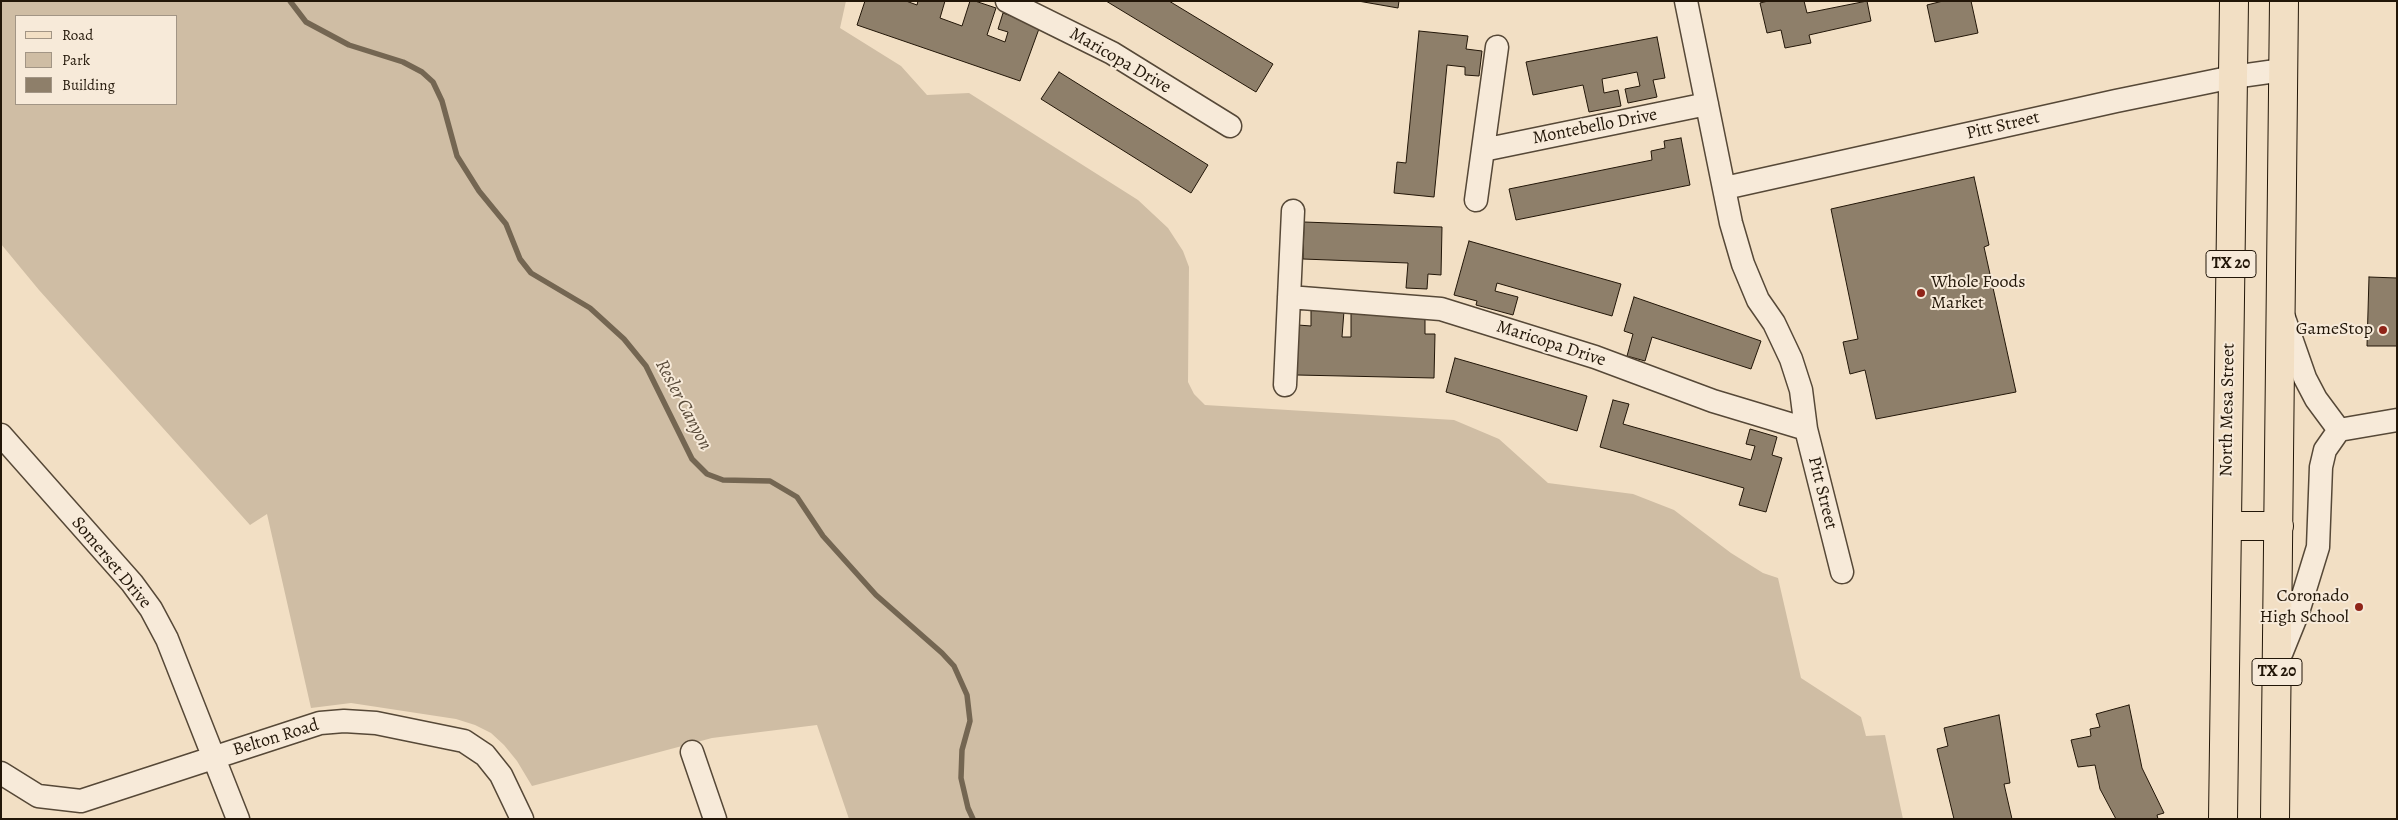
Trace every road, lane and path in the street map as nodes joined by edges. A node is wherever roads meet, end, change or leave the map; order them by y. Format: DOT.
graph roads {
  1 [pos="1007,1"];
  2 [pos="1686,1"];
  3 [pos="2234,1"];
  4 [pos="2284,1"];
  5 [pos="1497,47"];
  6 [pos="2283,70"];
  7 [pos="2233,77"];
  8 [pos="1707,104"];
  9 [pos="1230,126"];
  10 [pos="1483,150"];
  11 [pos="1725,188"];
  12 [pos="1476,200"];
  13 [pos="1293,211"];
  14 [pos="1289,297"];
  15 [pos="2281,310"];
  16 [pos="1285,385"];
  17 [pos="2397,420"];
  18 [pos="1806,429"];
  19 [pos="2340,430"];
  20 [pos="1,435"];
  21 [pos="2227,526"];
  22 [pos="2279,526"];
  23 [pos="1842,572"];
  24 [pos="2277,665"];
  25 [pos="692,752"];
  26 [pos="212,758"];
  27 [pos="1,773"];
  28 [pos="238,819"];
  29 [pos="522,819"];
  30 [pos="715,819"];
  31 [pos="2223,819"];
  32 [pos="2274,819"];
  1 -- 9 [label="street, Maricopa Drive"];
  2 -- 8 [label="street, Pitt Street"];
  3 -- 7 [label="main road, North Mesa Street / TX 20"];
  4 -- 6 [label="main road, TX 20"];
  5 -- 10 [label="street"];
  6 -- 7 [label="street, Pitt Street"];
  6 -- 15 [label="main road, TX 20"];
  7 -- 11 [label="street, Pitt Street"];
  7 -- 21 [label="main road, North Mesa Street / TX 20"];
  8 -- 10 [label="street, Montebello Drive"];
  8 -- 11 [label="street, Pitt Street"];
  10 -- 12 [label="street"];
  11 -- 18 [label="street, Pitt Street"];
  13 -- 14 [label="street"];
  14 -- 16 [label="street"];
  14 -- 18 [label="street, Maricopa Drive"];
  15 -- 19 [label="street"];
  15 -- 22 [label="main road, TX 20"];
  17 -- 19 [label="street"];
  18 -- 23 [label="street, Pitt Street"];
  19 -- 24 [label="street"];
  20 -- 26 [label="street, Somerset Drive"];
  21 -- 22 [label="main road"];
  21 -- 31 [label="main road, North Mesa Street / TX 20"];
  22 -- 24 [label="main road, TX 20"];
  24 -- 32 [label="main road, TX 20"];
  25 -- 30 [label="street"];
  26 -- 27 [label="street, Belton Road"];
  26 -- 28 [label="street, Somerset Drive"];
  26 -- 29 [label="street, Belton Road"];
}
